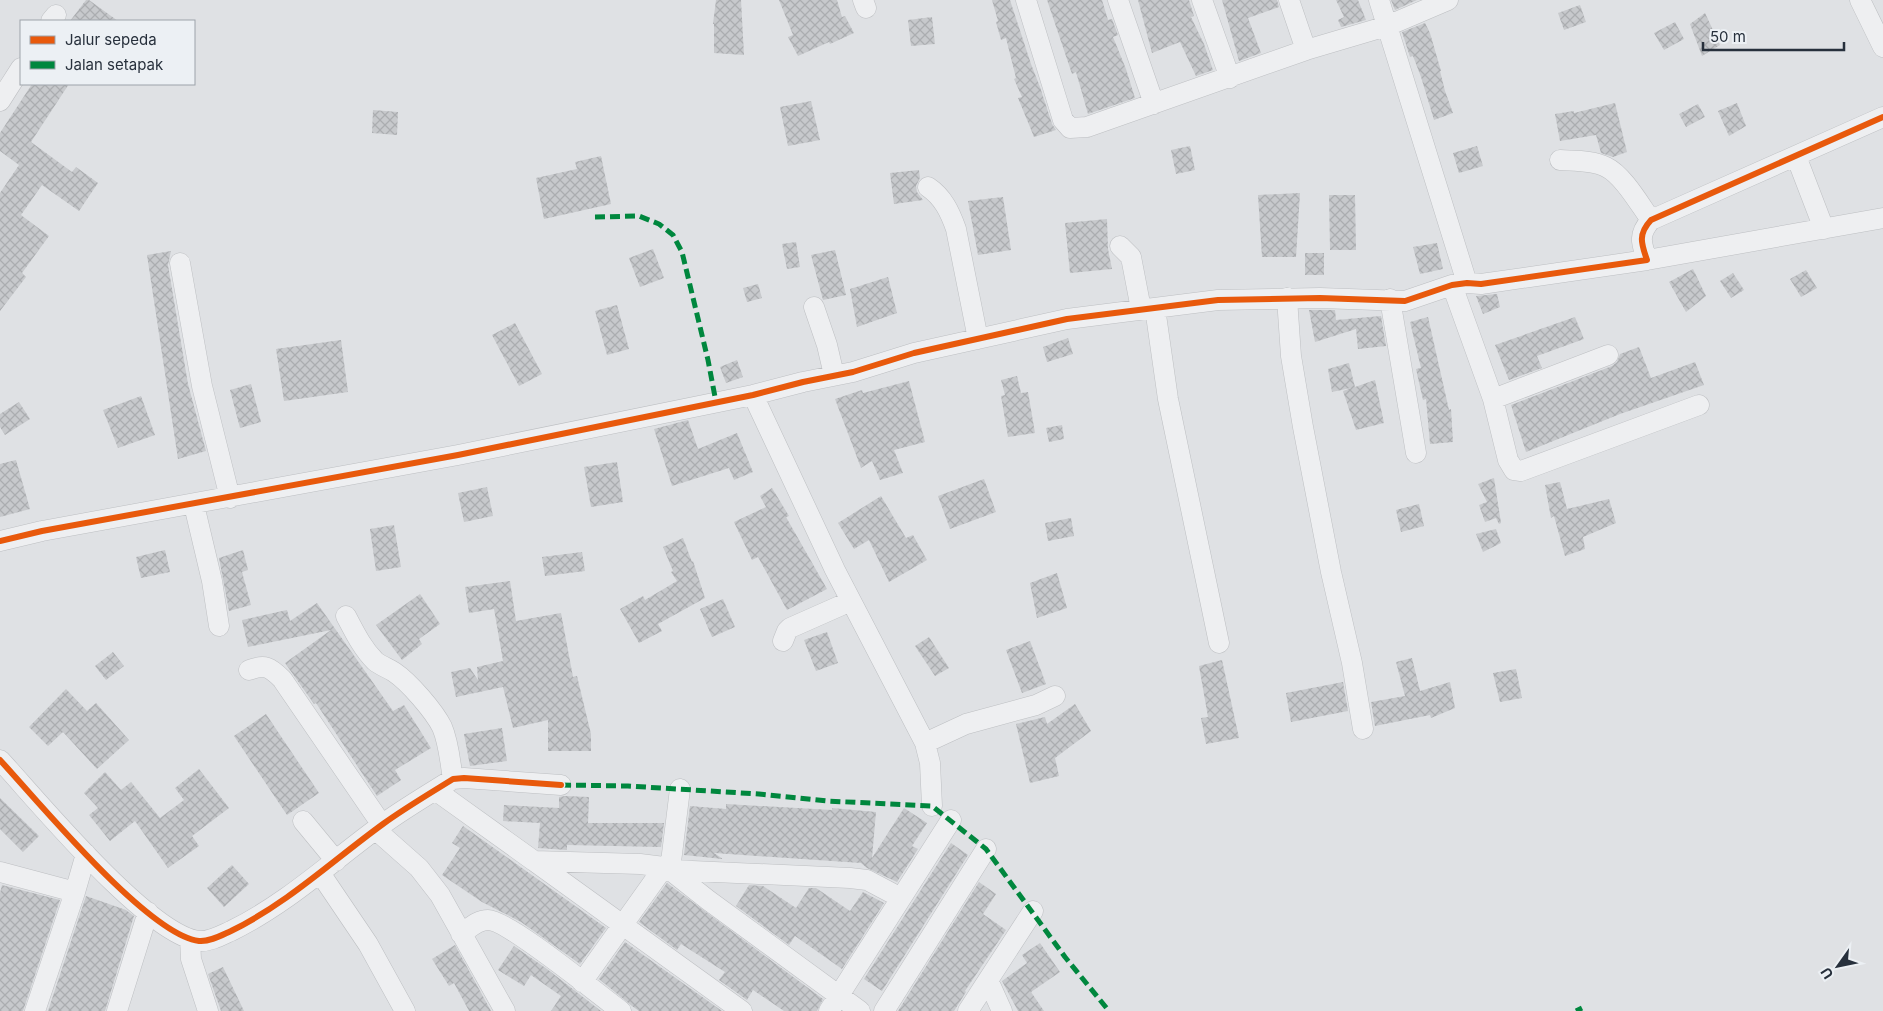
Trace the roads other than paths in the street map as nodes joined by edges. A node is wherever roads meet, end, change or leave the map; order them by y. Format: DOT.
graph roads {
  1 [pos="1026,0"];
  2 [pos="1118,0"];
  3 [pos="1202,0"];
  4 [pos="1289,0"];
  5 [pos="1379,0"];
  6 [pos="1448,0"];
  7 [pos="1860,0"];
  8 [pos="1387,26"];
  9 [pos="1883,47"];
  10 [pos="1306,50"];
  11 [pos="20,70"];
  12 [pos="1230,78"];
  13 [pos="0,101"];
  14 [pos="1154,104"];
  15 [pos="1883,117"];
  16 [pos="1796,156"];
  17 [pos="1560,160"];
  18 [pos="928,187"];
  19 [pos="1883,218"];
  20 [pos="1651,220"];
  21 [pos="1824,228"];
  22 [pos="1120,246"];
  23 [pos="1647,260"];
  24 [pos="180,263"];
  25 [pos="1460,284"];
  26 [pos="1287,298"];
  27 [pos="1390,300"];
  28 [pos="814,306"];
  29 [pos="1148,308"];
  30 [pos="978,338"];
  31 [pos="1608,355"];
  32 [pos="834,375"];
  33 [pos="753,395"];
  34 [pos="1493,399"];
  35 [pos="1699,406"];
  36 [pos="1416,452"];
  37 [pos="230,498"];
  38 [pos="194,505"];
  39 [pos="0,541"];
  40 [pos="851,601"];
  41 [pos="346,616"];
  42 [pos="219,626"];
  43 [pos="783,641"];
  44 [pos="1219,643"];
  45 [pos="249,670"];
  46 [pos="1055,696"];
  47 [pos="1363,729"];
  48 [pos="925,743"];
  49 [pos="0,760"];
  50 [pos="453,779"];
  51 [pos="561,785"];
  52 [pos="680,789"];
  53 [pos="435,790"];
  54 [pos="932,806"];
  55 [pos="951,820"];
  56 [pos="303,822"];
  57 [pos="378,828"];
  58 [pos="986,849"];
  59 [pos="86,854"];
  60 [pos="336,861"];
  61 [pos="534,861"];
  62 [pos="667,868"];
  63 [pos="0,872"];
  64 [pos="320,873"];
  65 [pos="75,892"];
  66 [pos="901,898"];
  67 [pos="1033,911"];
  68 [pos="148,912"];
  69 [pos="622,924"];
  70 [pos="461,934"];
  71 [pos="190,939"];
  72 [pos="988,980"];
  73 [pos="582,982"];
  74 [pos="834,1004"];
  75 [pos="35,1011"];
  76 [pos="117,1011"];
  77 [pos="208,1011"];
  78 [pos="405,1011"];
  79 [pos="505,1011"];
  80 [pos="621,1011"];
  81 [pos="742,1011"];
  82 [pos="860,1011"];
  83 [pos="884,1011"];
  84 [pos="968,1011"];
  85 [pos="1002,1011"];
  1 -- 14 [label="street"];
  2 -- 14 [label="street"];
  3 -- 12 [label="street"];
  4 -- 10 [label="street"];
  5 -- 8 [label="street"];
  6 -- 8 [label="street"];
  7 -- 9 [label="street"];
  8 -- 10 [label="street"];
  8 -- 25 [label="street"];
  10 -- 12 [label="street"];
  11 -- 13 [label="street"];
  12 -- 14 [label="street"];
  15 -- 16 [label="street"];
  16 -- 20 [label="street"];
  16 -- 21 [label="street"];
  17 -- 20 [label="street"];
  18 -- 30 [label="street"];
  19 -- 21 [label="street"];
  20 -- 23 [label="street"];
  21 -- 23 [label="street"];
  22 -- 29 [label="street"];
  23 -- 25 [label="street"];
  24 -- 37 [label="street"];
  25 -- 27 [label="street"];
  25 -- 34 [label="street"];
  26 -- 27 [label="street"];
  26 -- 29 [label="street"];
  26 -- 47 [label="street"];
  27 -- 36 [label="street"];
  28 -- 32 [label="street"];
  29 -- 30 [label="street"];
  29 -- 44 [label="street"];
  30 -- 32 [label="street"];
  31 -- 34 [label="street"];
  32 -- 33 [label="street"];
  33 -- 37 [label="street"];
  33 -- 40 [label="street"];
  34 -- 35 [label="street"];
  37 -- 38 [label="street"];
  38 -- 39 [label="street"];
  38 -- 42 [label="street"];
  40 -- 43 [label="street"];
  40 -- 48 [label="street"];
  41 -- 50 [label="street"];
  45 -- 57 [label="street"];
  46 -- 48 [label="street"];
  48 -- 54 [label="street"];
  49 -- 59 [label="street"];
  50 -- 51 [label="street"];
  50 -- 53 [label="street"];
  52 -- 62 [label="street"];
  53 -- 57 [label="street"];
  53 -- 61 [label="street"];
  55 -- 66 [label="street"];
  56 -- 60 [label="street"];
  57 -- 60 [label="street"];
  57 -- 70 [label="street"];
  58 -- 83 [label="street"];
  59 -- 65 [label="street"];
  59 -- 68 [label="street"];
  60 -- 64 [label="street"];
  61 -- 62 [label="street"];
  61 -- 69 [label="street"];
  62 -- 66 [label="street"];
  62 -- 69 [label="street"];
  62 -- 74 [label="street"];
  63 -- 65 [label="street"];
  64 -- 71 [label="street"];
  64 -- 78 [label="street"];
  65 -- 75 [label="street"];
  66 -- 74 [label="street"];
  67 -- 72 [label="street"];
  68 -- 71 [label="street"];
  68 -- 76 [label="street"];
  69 -- 73 [label="street"];
  69 -- 81 [label="street"];
  70 -- 73 [label="street"];
  70 -- 79 [label="street"];
  71 -- 77 [label="street"];
  72 -- 84 [label="street"];
  72 -- 85 [label="street"];
  73 -- 80 [label="street"];
  74 -- 82 [label="street"];
}
